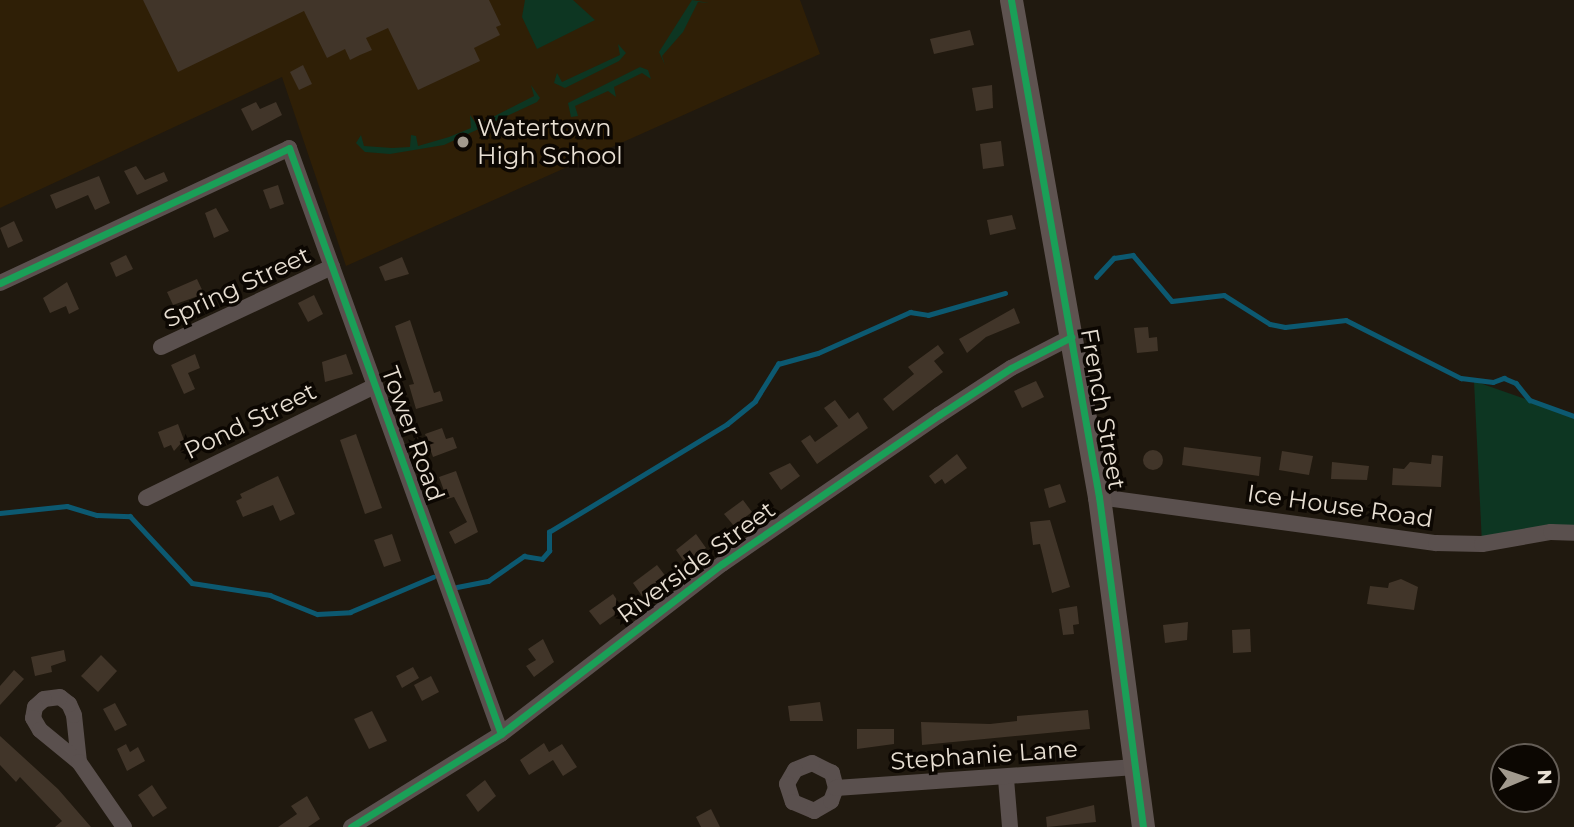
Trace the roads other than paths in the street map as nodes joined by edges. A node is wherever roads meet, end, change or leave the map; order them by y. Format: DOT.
graph roads {
  1 [pos="1011,0"];
  2 [pos="332,267"];
  3 [pos="0,283"];
  4 [pos="1071,337"];
  5 [pos="161,347"];
  6 [pos="375,386"];
  7 [pos="1099,497"];
  8 [pos="146,498"];
  9 [pos="1574,533"];
  10 [pos="501,734"];
  11 [pos="79,762"];
  12 [pos="1135,767"];
  13 [pos="1006,779"];
  14 [pos="836,788"];
  15 [pos="124,827"];
  16 [pos="351,827"];
  17 [pos="1010,827"];
  18 [pos="1143,827"];
  1 -- 4 [label="street, French Street"];
  2 -- 3 [label="street, Tower Road"];
  2 -- 5 [label="street, Spring Street"];
  2 -- 6 [label="street, Tower Road"];
  4 -- 7 [label="street, French Street"];
  4 -- 10 [label="street, Riverside Street"];
  6 -- 8 [label="street, Pond Street"];
  6 -- 10 [label="street, Tower Road"];
  7 -- 9 [label="street, Ice House Road"];
  7 -- 12 [label="street, French Street"];
  10 -- 16 [label="street, Riverside Street"];
  11 -- 15 [label="street"];
  12 -- 13 [label="street, Stephanie Lane"];
  12 -- 18 [label="street, French Street"];
  13 -- 14 [label="street, Stephanie Lane"];
  13 -- 17 [label="street"];
}
